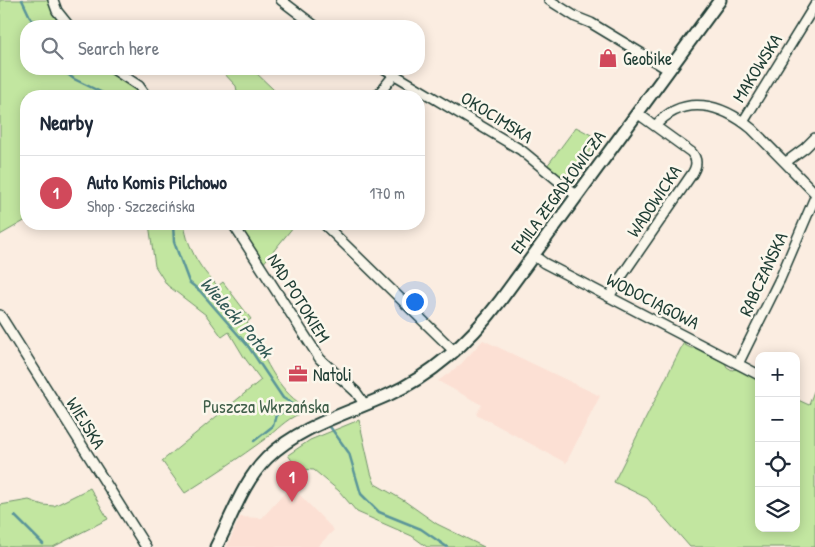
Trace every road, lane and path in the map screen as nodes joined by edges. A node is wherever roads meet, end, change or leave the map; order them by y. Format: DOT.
graph roads {
  1 [pos="53,0"];
  2 [pos="281,0"];
  3 [pos="549,0"];
  4 [pos="720,0"];
  5 [pos="815,6"];
  6 [pos="64,20"];
  7 [pos="307,20"];
  8 [pos="669,70"];
  9 [pos="122,75"];
  10 [pos="393,75"];
  11 [pos="396,75"];
  12 [pos="142,90"];
  13 [pos="382,90"];
  14 [pos="421,90"];
  15 [pos="425,93"];
  16 [pos="637,113"];
  17 [pos="743,122"];
  18 [pos="655,126"];
  19 [pos="815,138"];
  20 [pos="786,162"];
  21 [pos="815,193"];
  22 [pos="576,196"];
  23 [pos="815,197"];
  24 [pos="237,230"];
  25 [pos="330,230"];
  26 [pos="534,255"];
  27 [pos="609,297"];
  28 [pos="1,318"];
  29 [pos="455,352"];
  30 [pos="738,364"];
  31 [pos="755,373"];
  32 [pos="365,405"];
  33 [pos="146,547"];
  34 [pos="217,547"];
  1 -- 6 [label="street"];
  2 -- 7 [label="street"];
  3 -- 8 [label="street"];
  4 -- 8 [label="main road, EMILA ZEGADŁOWICZA"];
  5 -- 17 [label="street, MAKOWSKA"];
  8 -- 16 [label="main road, EMILA ZEGADŁOWICZA"];
  9 -- 12 [label="street"];
  10 -- 13 [label="street"];
  11 -- 14 [label="street, OKOCIMSKA"];
  15 -- 22 [label="street, OKOCIMSKA"];
  16 -- 18 [label="street, WADOWICKA"];
  16 -- 22 [label="main road, EMILA ZEGADŁOWICZA"];
  17 -- 18 [label="street"];
  17 -- 20 [label="street"];
  18 -- 27 [label="street, WADOWICKA"];
  19 -- 20 [label="street"];
  20 -- 21 [label="street"];
  22 -- 26 [label="main road, EMILA ZEGADŁOWICZA"];
  23 -- 30 [label="street, RABCZAŃSKA"];
  24 -- 32 [label="street, NAD POTOKIEM"];
  25 -- 29 [label="street"];
  26 -- 27 [label="street, WODOCIĄGOWA"];
  26 -- 29 [label="main road, EMILA ZEGADŁOWICZA"];
  27 -- 30 [label="street, WODOCIĄGOWA"];
  28 -- 33 [label="street, WIEJSKA"];
  29 -- 32 [label="main road, EMILA ZEGADŁOWICZA"];
  30 -- 31 [label="street, WODOCIĄGOWA"];
  32 -- 34 [label="main road, EMILA ZEGADŁOWICZA"];
}
